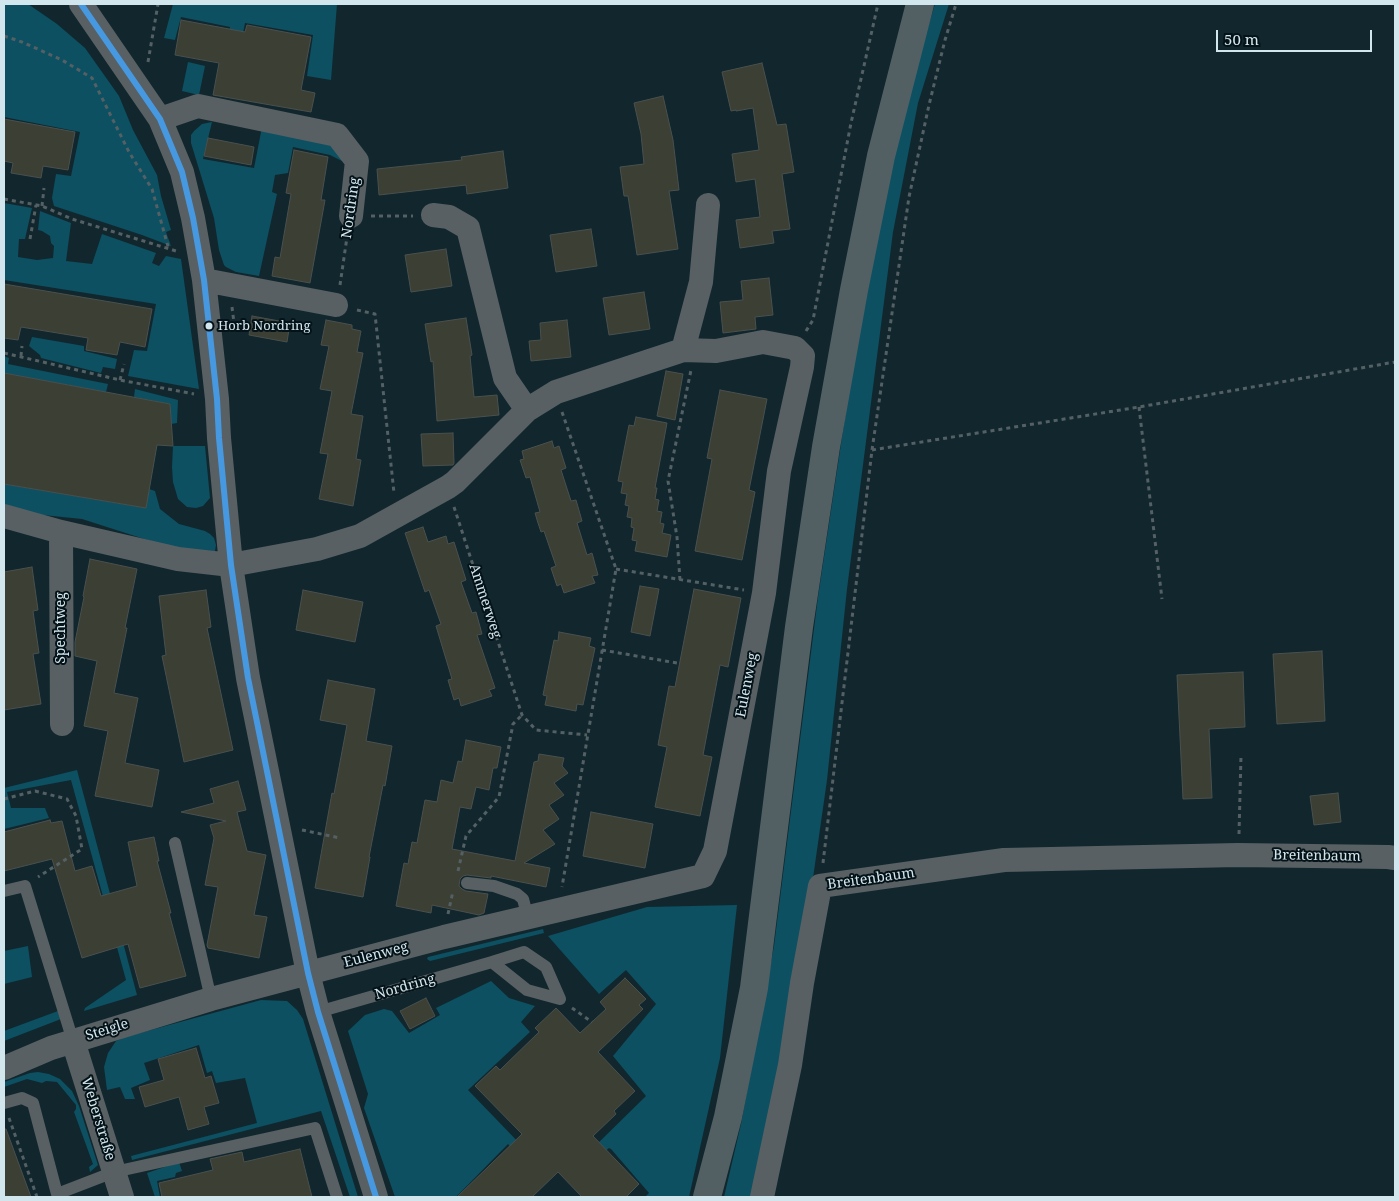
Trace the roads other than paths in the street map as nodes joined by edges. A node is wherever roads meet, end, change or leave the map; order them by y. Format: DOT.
graph roads {
  1 [pos="81,4"];
  2 [pos="920,4"];
  3 [pos="160,119"];
  4 [pos="708,205"];
  5 [pos="351,216"];
  6 [pos="433,216"];
  7 [pos="204,280"];
  8 [pos="336,305"];
  9 [pos="683,350"];
  10 [pos="527,410"];
  11 [pos="4,516"];
  12 [pos="61,532"];
  13 [pos="231,565"];
  14 [pos="62,724"];
  15 [pos="175,843"];
  16 [pos="1395,858"];
  17 [pos="461,884"];
  18 [pos="4,891"];
  19 [pos="528,918"];
  20 [pos="492,962"];
  21 [pos="308,973"];
  22 [pos="212,999"];
  23 [pos="318,1012"];
  24 [pos="73,1041"];
  25 [pos="4,1068"];
  26 [pos="5,1108"];
  27 [pos="114,1172"];
  28 [pos="122,1197"];
  29 [pos="338,1197"];
  30 [pos="376,1197"];
  31 [pos="707,1197"];
  32 [pos="762,1197"];
  1 -- 3 [label="street"];
  2 -- 31 [label="main road"];
  3 -- 5 [label="street, Nordring"];
  3 -- 7 [label="street"];
  4 -- 9 [label="street"];
  6 -- 10 [label="street"];
  7 -- 8 [label="street"];
  7 -- 13 [label="street"];
  9 -- 10 [label="street"];
  9 -- 19 [label="street, Eulenweg"];
  10 -- 13 [label="street"];
  11 -- 12 [label="street"];
  12 -- 13 [label="street"];
  12 -- 14 [label="street, Spechtweg"];
  13 -- 21 [label="street"];
  15 -- 22 [label="lane"];
  16 -- 32 [label="street, Breitenbaum"];
  17 -- 19 [label="lane"];
  18 -- 24 [label="lane"];
  19 -- 21 [label="street, Eulenweg"];
  20 -- 20 [label="lane, Nordring"];
  20 -- 23 [label="lane, Nordring"];
  21 -- 22 [label="street, Steigle"];
  21 -- 23 [label="street"];
  22 -- 24 [label="street, Steigle"];
  23 -- 30 [label="street"];
  24 -- 25 [label="street, Steigle"];
  24 -- 27 [label="street, Weberstraße"];
  26 -- 27 [label="lane"];
  27 -- 28 [label="street, Weberstraße"];
  27 -- 29 [label="lane"];
}
